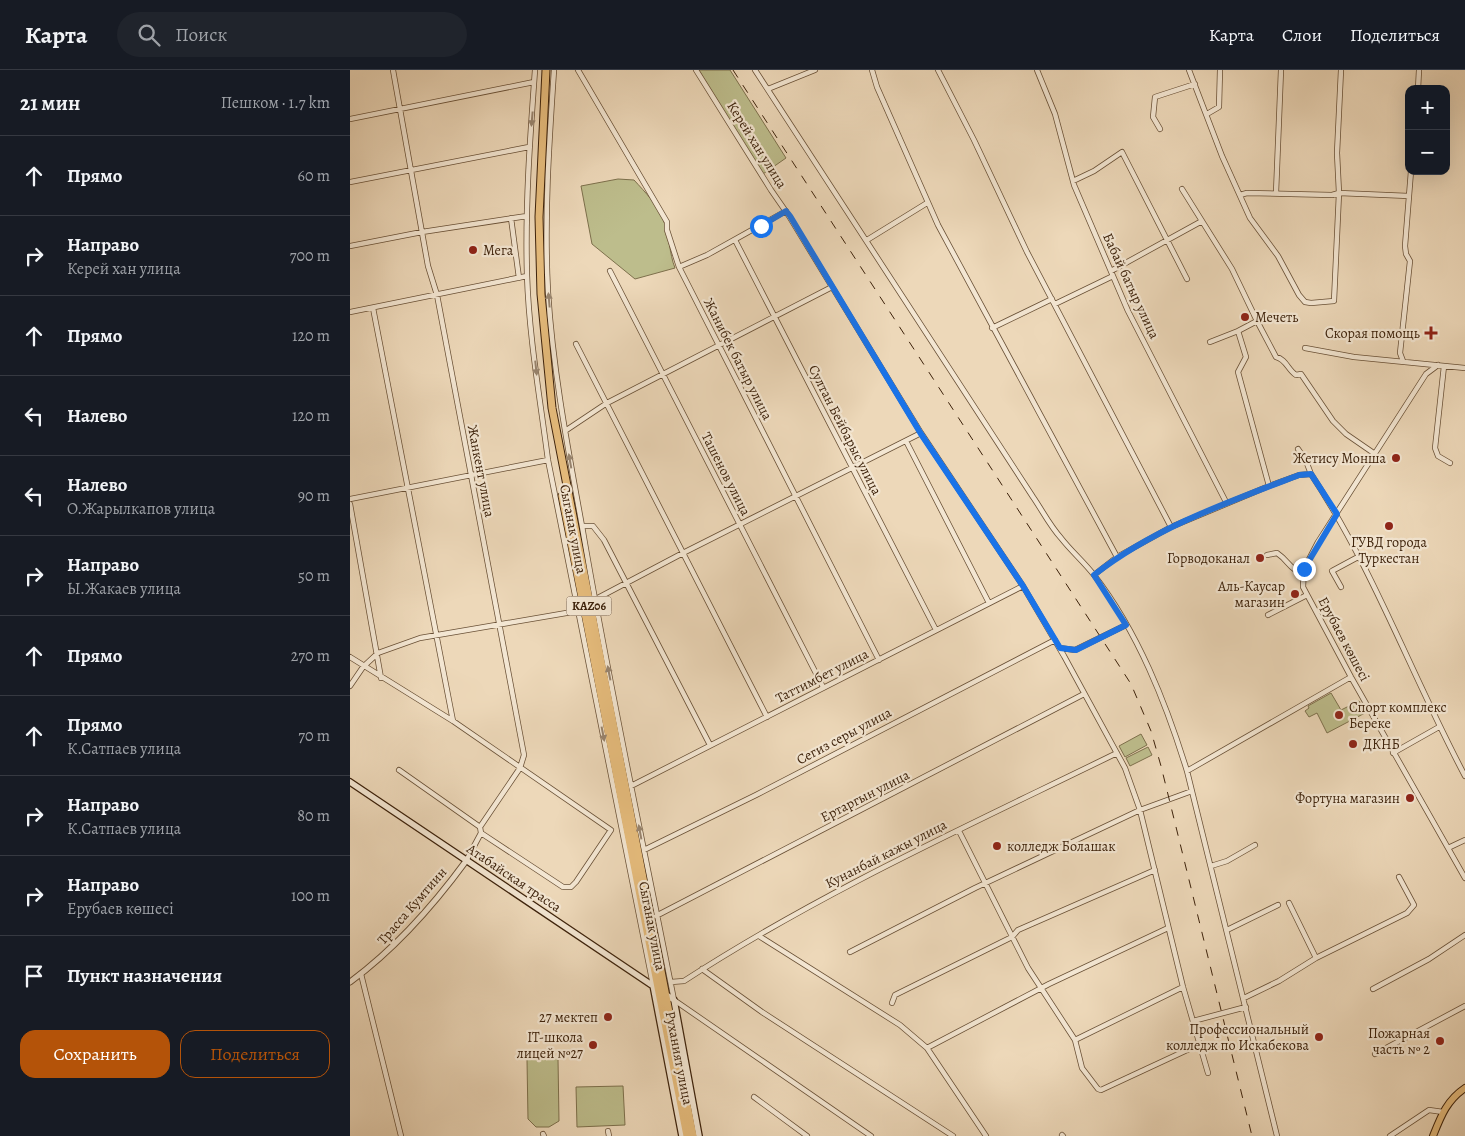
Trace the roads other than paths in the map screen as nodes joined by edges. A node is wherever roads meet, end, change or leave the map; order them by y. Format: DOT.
graph roads {
  1 [pos="393,70"];
  2 [pos="535,70"];
  3 [pos="542,70"];
  4 [pos="546,70"];
  5 [pos="554,70"];
  6 [pos="578,70"];
  7 [pos="696,70"];
  8 [pos="755,70"];
  9 [pos="815,70"];
  10 [pos="872,70"];
  11 [pos="938,70"];
  12 [pos="1037,70"];
  13 [pos="1189,70"];
  14 [pos="1220,70"];
  15 [pos="1281,70"];
  16 [pos="1341,70"];
  17 [pos="1419,70"];
  18 [pos="534,82"];
  19 [pos="1195,84"];
  20 [pos="1418,85"];
  21 [pos="768,89"];
  22 [pos="400,110"];
  23 [pos="1207,114"];
  24 [pos="350,119"];
  25 [pos="1160,129"];
  26 [pos="529,147"];
  27 [pos="412,171"];
  28 [pos="1411,175"];
  29 [pos="350,182"];
  30 [pos="1073,182"];
  31 [pos="1182,189"];
  32 [pos="1276,193"];
  33 [pos="1339,193"];
  34 [pos="1240,195"];
  35 [pos="1409,196"];
  36 [pos="927,202"];
  37 [pos="786,211"];
  38 [pos="527,216"];
  39 [pos="511,218"];
  40 [pos="1202,220"];
  41 [pos="422,232"];
  42 [pos="1167,239"];
  43 [pos="734,240"];
  44 [pos="867,240"];
  45 [pos="350,246"];
  46 [pos="679,267"];
  47 [pos="610,271"];
  48 [pos="1112,273"];
  49 [pos="528,276"];
  50 [pos="519,278"];
  51 [pos="1188,279"];
  52 [pos="832,287"];
  53 [pos="437,295"];
  54 [pos="1053,302"];
  55 [pos="373,308"];
  56 [pos="350,312"];
  57 [pos="775,317"];
  58 [pos="1257,321"];
  59 [pos="992,328"];
  60 [pos="1238,331"];
  61 [pos="1210,342"];
  62 [pos="576,344"];
  63 [pos="718,346"];
  64 [pos="1305,348"];
  65 [pos="1403,361"];
  66 [pos="1438,366"];
  67 [pos="1444,366"];
  68 [pos="1465,368"];
  69 [pos="664,374"];
  70 [pos="607,403"];
  71 [pos="565,431"];
  72 [pos="921,434"];
  73 [pos="906,441"];
  74 [pos="1298,449"];
  75 [pos="1375,454"];
  76 [pos="548,460"];
  77 [pos="1450,463"];
  78 [pos="852,468"];
  79 [pos="1311,474"];
  80 [pos="470,475"];
  81 [pos="1269,486"];
  82 [pos="409,487"];
  83 [pos="795,496"];
  84 [pos="350,499"];
  85 [pos="1226,502"];
  86 [pos="350,504"];
  87 [pos="1337,514"];
  88 [pos="740,524"];
  89 [pos="582,526"];
  90 [pos="1171,528"];
  91 [pos="683,553"];
  92 [pos="1267,554"];
  93 [pos="1117,557"];
  94 [pos="1358,557"];
  95 [pos="1094,575"];
  96 [pos="1304,575"];
  97 [pos="625,583"];
  98 [pos="1023,586"];
  99 [pos="1340,587"];
  100 [pos="1307,595"];
  101 [pos="594,600"];
  102 [pos="989,603"];
  103 [pos="578,611"];
  104 [pos="1268,615"];
  105 [pos="498,625"];
  106 [pos="1126,625"];
  107 [pos="936,630"];
  108 [pos="436,636"];
  109 [pos="1055,640"];
  110 [pos="1060,648"];
  111 [pos="378,653"];
  112 [pos="350,657"];
  113 [pos="879,660"];
  114 [pos="363,666"];
  115 [pos="1351,677"];
  116 [pos="381,678"];
  117 [pos="350,686"];
  118 [pos="823,686"];
  119 [pos="1084,694"];
  120 [pos="767,717"];
  121 [pos="453,721"];
  122 [pos="1439,727"];
  123 [pos="710,746"];
  124 [pos="1117,753"];
  125 [pos="1393,753"];
  126 [pos="520,768"];
  127 [pos="399,770"];
  128 [pos="1187,771"];
  129 [pos="1465,776"];
  130 [pos="350,782"];
  131 [pos="631,786"];
  132 [pos="1192,791"];
  133 [pos="1140,810"];
  134 [pos="480,830"];
  135 [pos="958,830"];
  136 [pos="1465,840"];
  137 [pos="1254,845"];
  138 [pos="1448,848"];
  139 [pos="644,850"];
  140 [pos="466,861"];
  141 [pos="1211,866"];
  142 [pos="1155,870"];
  143 [pos="1399,877"];
  144 [pos="1465,878"];
  145 [pos="985,884"];
  146 [pos="1289,903"];
  147 [pos="1278,905"];
  148 [pos="656,916"];
  149 [pos="1168,928"];
  150 [pos="1228,930"];
  151 [pos="1465,935"];
  152 [pos="758,936"];
  153 [pos="1012,937"];
  154 [pos="850,952"];
  155 [pos="1316,958"];
  156 [pos="702,969"];
  157 [pos="361,974"];
  158 [pos="350,982"];
  159 [pos="671,982"];
  160 [pos="656,987"];
  161 [pos="1183,987"];
  162 [pos="1041,988"];
  163 [pos="1373,989"];
  164 [pos="666,994"];
  165 [pos="1244,998"];
  166 [pos="674,1000"];
  167 [pos="892,1003"];
  168 [pos="1465,1006"];
  169 [pos="1246,1007"];
  170 [pos="1193,1021"];
  171 [pos="1074,1040"];
  172 [pos="1200,1044"];
  173 [pos="927,1048"];
  174 [pos="1376,1054"];
  175 [pos="1208,1073"];
  176 [pos="1465,1088"];
  177 [pos="754,1097"];
  178 [pos="1442,1112"];
  179 [pos="401,1136"];
  180 [pos="682,1136"];
  181 [pos="687,1136"];
  182 [pos="693,1136"];
  183 [pos="699,1136"];
  184 [pos="807,1136"];
  185 [pos="871,1136"];
  186 [pos="954,1136"];
  187 [pos="986,1136"];
  188 [pos="1277,1136"];
  189 [pos="1390,1136"];
  190 [pos="1433,1136"];
  1 -- 22 [label="street, Жанкент улица"];
  2 -- 18 [label="street, Сыганак улица"];
  3 -- 160 [label="highway, KАZ06"];
  4 -- 164 [label="highway, KАZ06"];
  71 -- 5 [label="street, one-way"];
  6 -- 46 [label="street, Жанибек батыр улица"];
  7 -- 37 [label="street, Керей хан улица"];
  8 -- 21 [label="street"];
  9 -- 21 [label="street"];
  10 -- 36 [label="street"];
  11 -- 54 [label="street"];
  12 -- 30 [label="street, Бабай батыр улица"];
  13 -- 19 [label="street"];
  14 -- 23 [label="street"];
  15 -- 32 [label="street"];
  16 -- 33 [label="street"];
  17 -- 20 [label="street"];
  18 -- 22 [label="street"];
  18 -- 26 [label="street, Сыганак улица, one-way"];
  19 -- 23 [label="street"];
  19 -- 25 [label="street"];
  21 -- 44 [label="street"];
  22 -- 24 [label="street"];
  22 -- 27 [label="street, Жанкент улица"];
  23 -- 34 [label="street"];
  26 -- 27 [label="street"];
  26 -- 38 [label="street, Сыганак улица"];
  27 -- 29 [label="street"];
  27 -- 41 [label="street, Жанкент улица"];
  28 -- 35 [label="street"];
  30 -- 42 [label="street"];
  30 -- 48 [label="street, Бабай батыр улица"];
  31 -- 40 [label="street"];
  32 -- 33 [label="street"];
  32 -- 34 [label="street"];
  33 -- 34 [label="street"];
  33 -- 35 [label="street"];
  35 -- 65 [label="street"];
  36 -- 44 [label="street"];
  36 -- 59 [label="street"];
  37 -- 43 [label="street"];
  37 -- 52 [label="street, Керей хан улица"];
  38 -- 39 [label="street"];
  38 -- 49 [label="street, Сыганак улица"];
  39 -- 41 [label="street"];
  39 -- 50 [label="street"];
  40 -- 42 [label="street"];
  40 -- 58 [label="street"];
  41 -- 45 [label="street"];
  41 -- 53 [label="street, Жанкент улица"];
  42 -- 48 [label="street"];
  42 -- 51 [label="street"];
  43 -- 46 [label="street"];
  43 -- 57 [label="street, Султан Бейбарыс улица"];
  44 -- 95 [label="street"];
  46 -- 63 [label="street, Жанибек батыр улица"];
  47 -- 69 [label="street, Ташенов улица"];
  48 -- 54 [label="street"];
  48 -- 85 [label="street, Бабай батыр улица"];
  49 -- 50 [label="street"];
  49 -- 76 [label="street, Сыганак улица, one-way"];
  50 -- 53 [label="street"];
  52 -- 57 [label="street"];
  52 -- 72 [label="street, Керей хан улица"];
  53 -- 55 [label="street"];
  53 -- 80 [label="street, Жанкент улица"];
  54 -- 59 [label="street"];
  54 -- 90 [label="street"];
  55 -- 56 [label="street"];
  55 -- 82 [label="street"];
  57 -- 63 [label="street"];
  57 -- 78 [label="street, Султан Бейбарыс улица"];
  58 -- 60 [label="street"];
  58 -- 75 [label="street"];
  59 -- 93 [label="street"];
  60 -- 61 [label="street"];
  60 -- 81 [label="street"];
  62 -- 70 [label="street"];
  63 -- 69 [label="street"];
  63 -- 83 [label="street, Жанибек батыр улица"];
  64 -- 65 [label="street"];
  65 -- 66 [label="street"];
  66 -- 67 [label="street"];
  66 -- 75 [label="street, Ерубаев көшесі"];
  67 -- 68 [label="street"];
  67 -- 77 [label="street"];
  69 -- 70 [label="street"];
  69 -- 88 [label="street, Ташенов улица"];
  70 -- 71 [label="street"];
  70 -- 91 [label="street"];
  89 -- 71 [label="street, one-way"];
  72 -- 73 [label="street"];
  72 -- 98 [label="street, Керей хан улица"];
  73 -- 78 [label="street"];
  73 -- 102 [label="street"];
  74 -- 79 [label="street"];
  75 -- 87 [label="street, Ерубаев көшесі"];
  76 -- 80 [label="street"];
  76 -- 103 [label="street, Сыганак улица"];
  78 -- 83 [label="street"];
  78 -- 107 [label="street, Султан Бейбарыс улица"];
  79 -- 81 [label="street"];
  79 -- 87 [label="street"];
  80 -- 82 [label="street"];
  80 -- 105 [label="street, Жанкент улица"];
  81 -- 85 [label="street"];
  82 -- 84 [label="street"];
  82 -- 108 [label="street"];
  83 -- 88 [label="street"];
  83 -- 113 [label="street, Жанибек батыр улица"];
  85 -- 90 [label="street"];
  86 -- 111 [label="street"];
  87 -- 94 [label="street"];
  87 -- 96 [label="street, Ерубаев көшесі"];
  88 -- 91 [label="street"];
  88 -- 118 [label="street, Ташенов улица"];
  89 -- 97 [label="street"];
  89 -- 101 [label="street"];
  90 -- 93 [label="street"];
  91 -- 97 [label="street"];
  91 -- 120 [label="street"];
  92 -- 96 [label="street"];
  93 -- 95 [label="street"];
  94 -- 99 [label="street"];
  94 -- 122 [label="street"];
  95 -- 106 [label="street"];
  96 -- 100 [label="street, Ерубаев көшесі"];
  97 -- 101 [label="street"];
  97 -- 123 [label="street"];
  98 -- 102 [label="street, Таттимбет улица"];
  98 -- 109 [label="street, Керей хан улица"];
  100 -- 104 [label="street"];
  100 -- 115 [label="street, Ерубаев көшесі"];
  131 -- 101 [label="street, one-way"];
  102 -- 107 [label="street, Таттимбет улица"];
  103 -- 105 [label="street"];
  103 -- 160 [label="street, Сыганак улица, one-way"];
  105 -- 108 [label="street"];
  105 -- 126 [label="street, Жанкент улица"];
  106 -- 110 [label="street"];
  106 -- 128 [label="street"];
  107 -- 113 [label="street, Таттимбет улица"];
  108 -- 111 [label="street"];
  108 -- 121 [label="street"];
  109 -- 110 [label="street, Керей хан улица"];
  109 -- 139 [label="street, Сегиз серы улица"];
  110 -- 119 [label="street, Керей хан улица"];
  111 -- 114 [label="street"];
  111 -- 116 [label="street"];
  112 -- 114 [label="street"];
  113 -- 118 [label="street, Таттимбет улица"];
  114 -- 116 [label="street"];
  114 -- 117 [label="street"];
  115 -- 125 [label="street, Ерубаев көшесі"];
  115 -- 128 [label="street"];
  116 -- 121 [label="street"];
  118 -- 120 [label="street, Таттимбет улица"];
  119 -- 124 [label="street, Керей хан улица"];
  119 -- 148 [label="street, Ертаргын улица"];
  120 -- 123 [label="street, Таттимбет улица"];
  121 -- 126 [label="street"];
  122 -- 125 [label="street"];
  122 -- 129 [label="street"];
  123 -- 131 [label="street, Таттимбет улица"];
  124 -- 133 [label="street, Керей хан улица"];
  124 -- 135 [label="street, Кунанбай кажы улица"];
  125 -- 138 [label="street, Ерубаев көшесі"];
  126 -- 134 [label="street"];
  126 -- 134 [label="street"];
  127 -- 134 [label="street"];
  128 -- 132 [label="street"];
  130 -- 140 [label="main road, Атабайская трасса"];
  139 -- 131 [label="street, one-way"];
  132 -- 133 [label="street"];
  132 -- 141 [label="street"];
  133 -- 142 [label="street, Керей хан улица"];
  133 -- 145 [label="street"];
  134 -- 140 [label="street"];
  135 -- 145 [label="street"];
  135 -- 152 [label="street, Кунанбай кажы улица"];
  136 -- 138 [label="street"];
  137 -- 141 [label="street"];
  138 -- 144 [label="street, Ерубаев көшесі"];
  139 -- 148 [label="street"];
  140 -- 157 [label="street, Трасса Кумтиин"];
  140 -- 160 [label="main road, Атабайская трасса"];
  141 -- 150 [label="street"];
  142 -- 149 [label="street, Керей хан улица"];
  142 -- 153 [label="street"];
  143 -- 155 [label="street"];
  145 -- 153 [label="street"];
  145 -- 154 [label="street"];
  146 -- 155 [label="street"];
  147 -- 150 [label="street"];
  148 -- 159 [label="street"];
  149 -- 161 [label="street, Керей хан улица"];
  149 -- 162 [label="street"];
  150 -- 165 [label="street"];
  151 -- 163 [label="street"];
  152 -- 156 [label="street, Кунанбай кажы улица"];
  152 -- 173 [label="street"];
  153 -- 162 [label="street"];
  153 -- 167 [label="street"];
  155 -- 165 [label="street"];
  156 -- 159 [label="street, Кунанбай кажы улица"];
  156 -- 186 [label="street"];
  157 -- 158 [label="street, Трасса Кумтиин"];
  157 -- 179 [label="street"];
  159 -- 166 [label="street"];
  160 -- 164 [label="main road, Атабайская трасса"];
  160 -- 180 [label="main road, Руханият улица"];
  160 -- 181 [label="highway, KАZ06"];
  161 -- 170 [label="street, Керей хан улица"];
  161 -- 171 [label="street"];
  162 -- 171 [label="street"];
  162 -- 173 [label="street"];
  164 -- 166 [label="main road, Атабайская трасса"];
  164 -- 182 [label="highway, KАZ06"];
  165 -- 169 [label="street"];
  166 -- 183 [label="main road, Руханият улица"];
  166 -- 185 [label="street"];
  168 -- 174 [label="street"];
  169 -- 170 [label="street"];
  169 -- 188 [label="street"];
  170 -- 172 [label="street, Керей хан улица"];
  171 -- 172 [label="street"];
  172 -- 175 [label="street, Керей хан улица"];
  173 -- 187 [label="street"];
  176 -- 178 [label="main road"];
  177 -- 184 [label="street"];
  178 -- 189 [label="street"];
  178 -- 190 [label="main road"];
}
